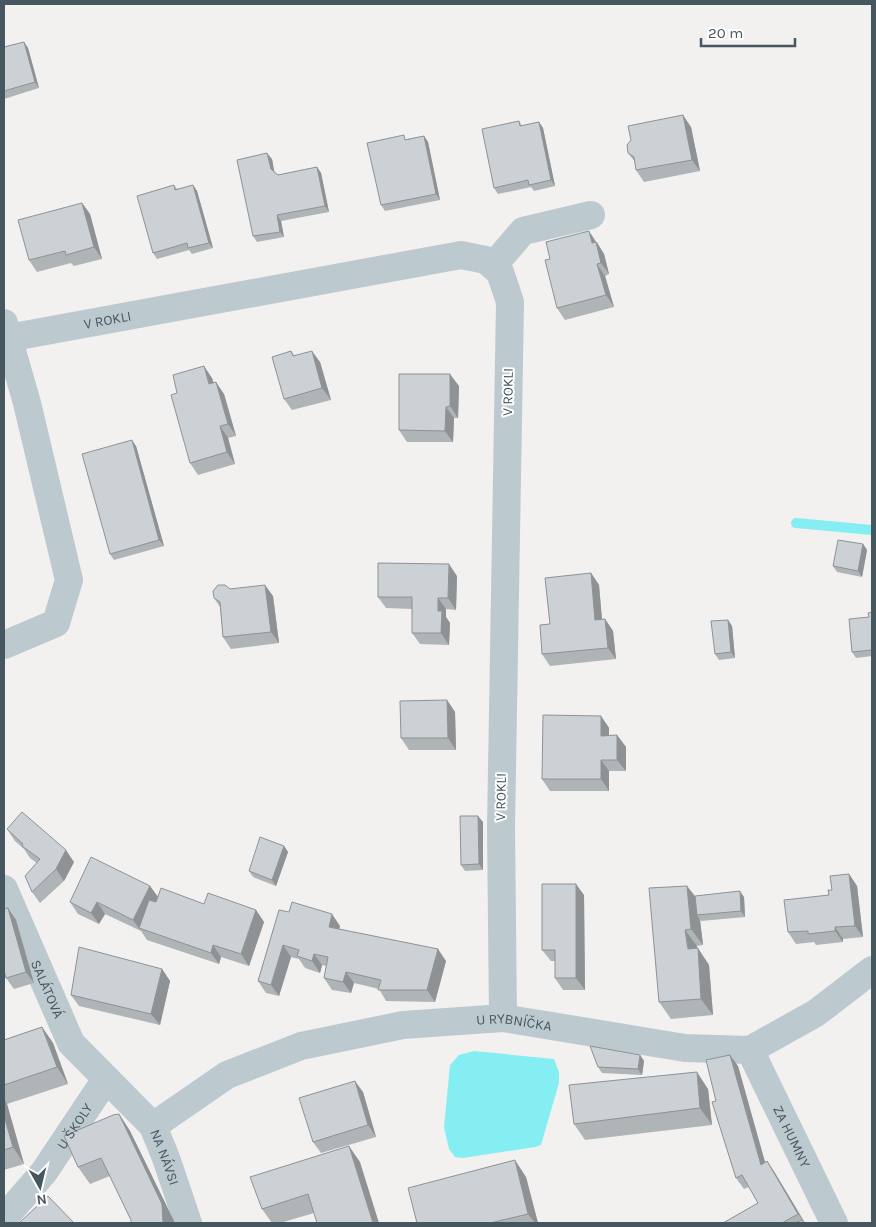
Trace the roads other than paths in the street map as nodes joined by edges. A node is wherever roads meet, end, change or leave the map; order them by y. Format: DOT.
graph roads {
  1 [pos="591,215"];
  2 [pos="494,266"];
  3 [pos="6,330"];
  4 [pos="4,645"];
  5 [pos="4,889"];
  6 [pos="872,970"];
  7 [pos="503,1018"];
  8 [pos="750,1050"];
  9 [pos="106,1079"];
  10 [pos="153,1126"];
  11 [pos="4,1218"];
  12 [pos="188,1223"];
  13 [pos="834,1223"];
  1 -- 2 [label="street"];
  2 -- 3 [label="street, V ROKLI"];
  2 -- 7 [label="street, V ROKLI"];
  3 -- 4 [label="street, V ROKLI"];
  5 -- 9 [label="street, SALÁTOVÁ"];
  6 -- 8 [label="street"];
  7 -- 8 [label="street, U RYBNÍČKA"];
  7 -- 10 [label="street, U RYBNÍČKA"];
  8 -- 13 [label="street, ZA HUMNY"];
  9 -- 10 [label="street, NA NÁVSI"];
  9 -- 11 [label="street, U ŠKOLY"];
  10 -- 12 [label="street, NA NÁVSI"];
}
